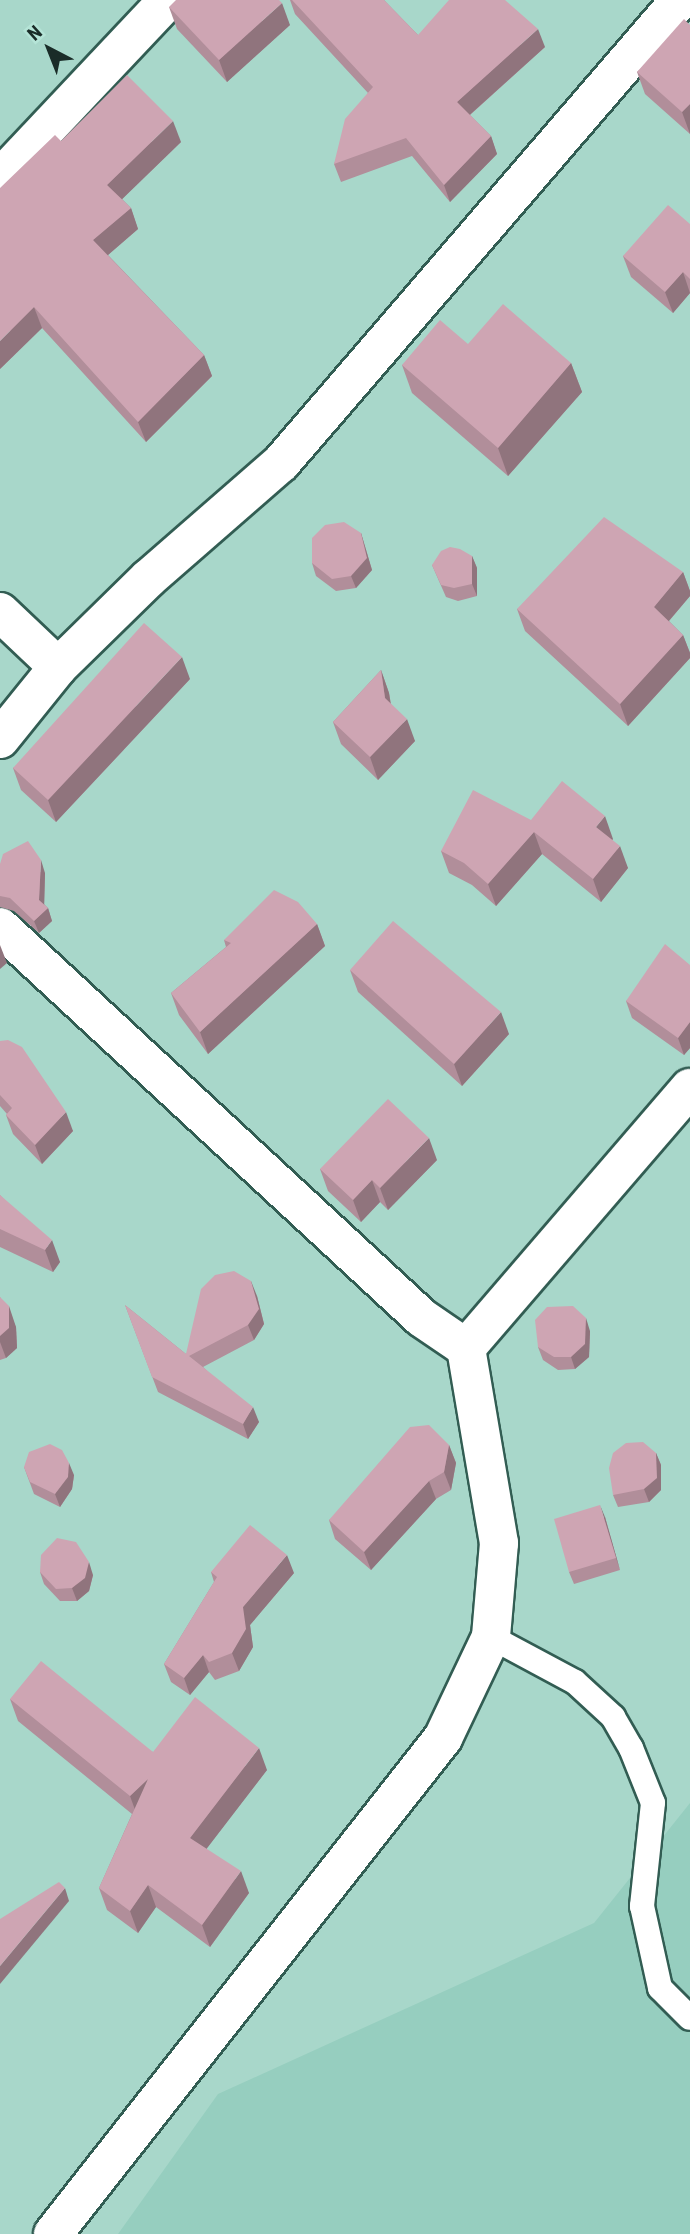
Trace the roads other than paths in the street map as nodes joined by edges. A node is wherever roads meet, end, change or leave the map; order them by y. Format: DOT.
graph roads {
  1 [pos="168,0"];
  2 [pos="680,0"];
  3 [pos="0,178"];
  4 [pos="0,611"];
  5 [pos="58,667"];
  6 [pos="0,739"];
  7 [pos="0,926"];
  8 [pos="690,1088"];
  9 [pos="466,1348"];
  10 [pos="491,1637"];
  11 [pos="690,2018"];
  12 [pos="60,2229"];
  1 -- 3 [label="street"];
  2 -- 5 [label="street"];
  4 -- 5 [label="street"];
  5 -- 6 [label="street"];
  7 -- 9 [label="street"];
  8 -- 9 [label="street"];
  9 -- 10 [label="street"];
  10 -- 11 [label="lane"];
  10 -- 12 [label="street"];
}
